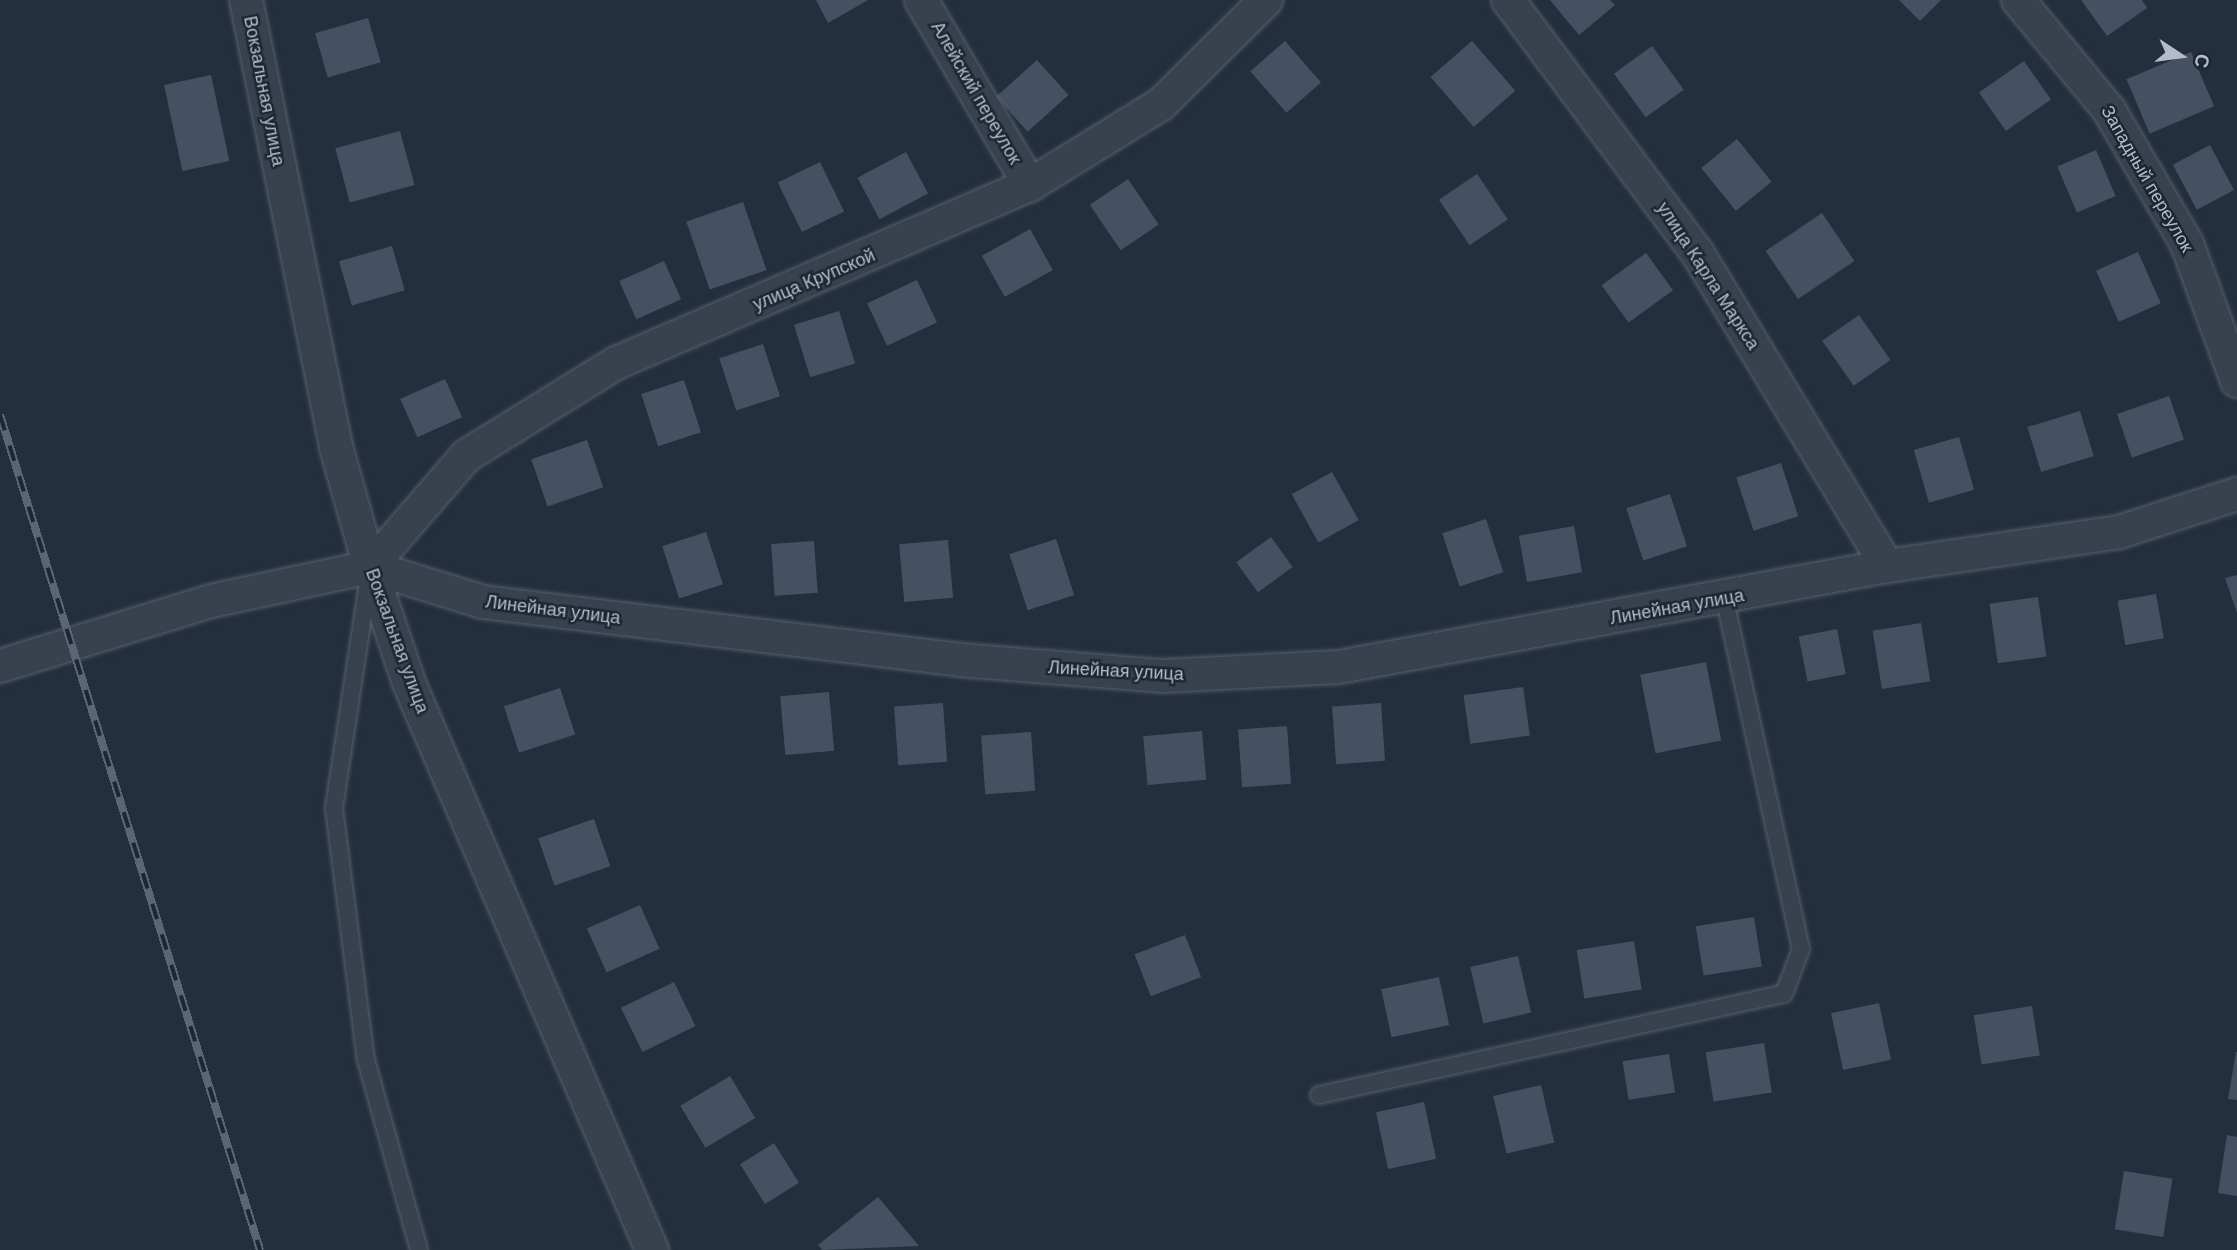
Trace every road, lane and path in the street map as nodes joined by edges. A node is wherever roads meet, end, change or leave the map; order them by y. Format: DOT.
graph roads {
  1 [pos="246,0"];
  2 [pos="921,0"];
  3 [pos="1266,0"];
  4 [pos="1508,0"];
  5 [pos="2018,0"];
  6 [pos="1030,185"];
  7 [pos="2237,381"];
  8 [pos="2237,494"];
  9 [pos="1887,566"];
  10 [pos="370,567"];
  11 [pos="1726,599"];
  12 [pos="0,666"];
  13 [pos="1319,1095"];
  14 [pos="419,1250"];
  15 [pos="652,1250"];
  1 -- 10 [label="street, Вокзальная улица"];
  2 -- 6 [label="street, Алейский переулок"];
  3 -- 6 [label="street, улица Крупской"];
  4 -- 9 [label="street, улица Карла Маркса"];
  5 -- 7 [label="street, Западный переулок"];
  6 -- 10 [label="street, улица Крупской"];
  8 -- 9 [label="street, Линейная улица"];
  9 -- 11 [label="street, Линейная улица"];
  10 -- 11 [label="street, Линейная улица"];
  10 -- 12 [label="street, Линейная улица"];
  10 -- 14 [label="lane"];
  10 -- 15 [label="street, Вокзальная улица"];
  11 -- 13 [label="lane"];
}
